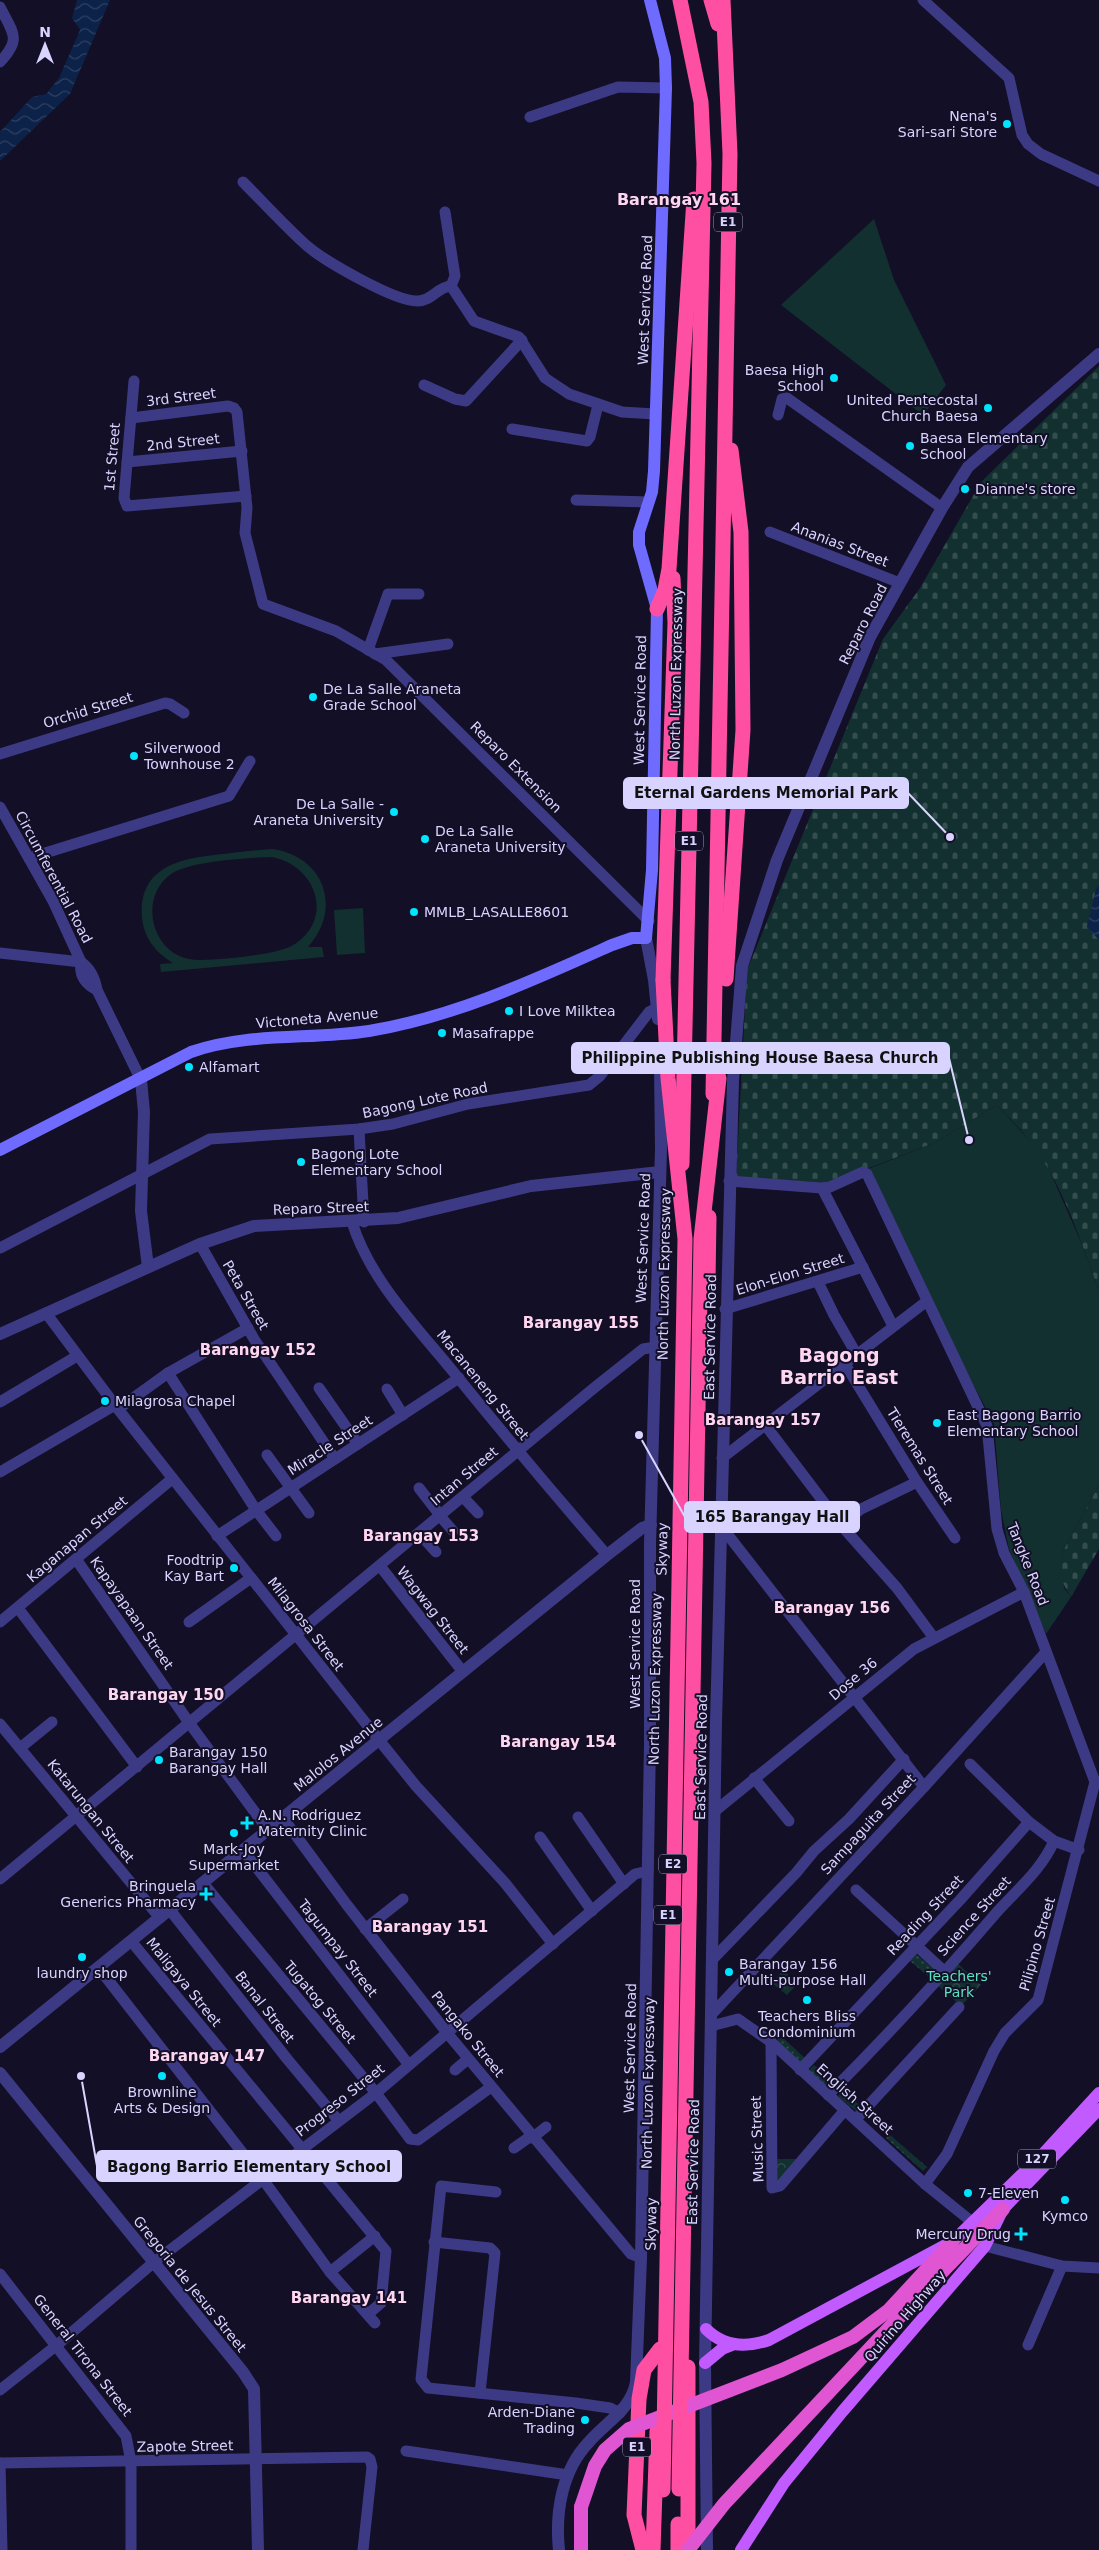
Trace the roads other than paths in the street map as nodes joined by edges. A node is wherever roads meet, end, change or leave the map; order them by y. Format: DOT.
graph roads {
  1 [pos="650,0"];
  2 [pos="680,0"];
  3 [pos="711,0"];
  4 [pos="723,0"];
  5 [pos="731,0"];
  6 [pos="923,0"];
  7 [pos="0,7"];
  8 [pos="726,52"];
  9 [pos="0,62"];
  10 [pos="666,88"];
  11 [pos="701,102"];
  12 [pos="530,117"];
  13 [pos="1099,181"];
  14 [pos="243,182"];
  15 [pos="445,212"];
  16 [pos="451,286"];
  17 [pos="522,340"];
  18 [pos="1099,354"];
  19 [pos="134,381"];
  20 [pos="424,385"];
  21 [pos="724,392"];
  22 [pos="598,405"];
  23 [pos="234,408"];
  24 [pos="655,414"];
  25 [pos="778,415"];
  26 [pos="131,418"];
  27 [pos="512,429"];
  28 [pos="242,451"];
  29 [pos="127,462"];
  30 [pos="246,496"];
  31 [pos="576,500"];
  32 [pos="649,502"];
  33 [pos="942,508"];
  34 [pos="770,532"];
  35 [pos="671,537"];
  36 [pos="900,583"];
  37 [pos="419,594"];
  38 [pos="657,608"];
  39 [pos="448,644"];
  40 [pos="372,652"];
  41 [pos="184,712"];
  42 [pos="0,754"];
  43 [pos="250,762"];
  44 [pos="0,807"];
  45 [pos="29,858"];
  46 [pos="649,921"];
  47 [pos="646,938"];
  48 [pos="0,953"];
  49 [pos="81,962"];
  50 [pos="742,966"];
  51 [pos="657,1008"];
  52 [pos="141,1080"];
  53 [pos="359,1129"];
  54 [pos="0,1150"];
  55 [pos="660,1172"];
  56 [pos="141,1174"];
  57 [pos="729,1181"];
  58 [pos="822,1188"];
  59 [pos="358,1222"];
  60 [pos="200,1244"];
  61 [pos="0,1248"];
  62 [pos="148,1267"];
  63 [pos="863,1267"];
  64 [pos="818,1282"];
  65 [pos="927,1301"];
  66 [pos="725,1308"];
  67 [pos="46,1313"];
  68 [pos="893,1326"];
  69 [pos="248,1328"];
  70 [pos="0,1334"];
  71 [pos="655,1347"];
  72 [pos="857,1355"];
  73 [pos="77,1356"];
  74 [pos="845,1364"];
  75 [pos="168,1373"];
  76 [pos="459,1378"];
  77 [pos="319,1388"];
  78 [pos="386,1389"];
  79 [pos="0,1402"];
  80 [pos="116,1407"];
  81 [pos="403,1414"];
  82 [pos="766,1426"];
  83 [pos="358,1444"];
  84 [pos="518,1451"];
  85 [pos="267,1455"];
  86 [pos="722,1458"];
  87 [pos="335,1459"];
  88 [pos="0,1472"];
  89 [pos="172,1479"];
  90 [pos="917,1482"];
  91 [pos="291,1487"];
  92 [pos="418,1488"];
  93 [pos="463,1497"];
  94 [pos="256,1510"];
  95 [pos="309,1513"];
  96 [pos="478,1513"];
  97 [pos="440,1516"];
  98 [pos="650,1524"];
  99 [pos="840,1525"];
  100 [pos="721,1526"];
  101 [pos="453,1530"];
  102 [pos="419,1533"];
  103 [pos="217,1536"];
  104 [pos="276,1536"];
  105 [pos="955,1538"];
  106 [pos="436,1552"];
  107 [pos="607,1555"];
  108 [pos="76,1559"];
  109 [pos="380,1566"];
  110 [pos="251,1578"];
  111 [pos="1024,1592"];
  112 [pos="18,1608"];
  113 [pos="0,1622"];
  114 [pos="189,1622"];
  115 [pos="296,1635"];
  116 [pos="934,1638"];
  117 [pos="1046,1652"];
  118 [pos="463,1672"];
  119 [pos="854,1697"];
  120 [pos="52,1722"];
  121 [pos="0,1724"];
  122 [pos="190,1724"];
  123 [pos="379,1740"];
  124 [pos="20,1748"];
  125 [pos="904,1759"];
  126 [pos="970,1764"];
  127 [pos="137,1767"];
  128 [pos="754,1778"];
  129 [pos="924,1786"];
  130 [pos="1092,1801"];
  131 [pos="715,1811"];
  132 [pos="77,1817"];
  133 [pos="578,1817"];
  134 [pos="283,1818"];
  135 [pos="789,1821"];
  136 [pos="1029,1822"];
  137 [pos="268,1830"];
  138 [pos="540,1837"];
  139 [pos="1054,1841"];
  140 [pos="243,1850"];
  141 [pos="1078,1850"];
  142 [pos="648,1871"];
  143 [pos="0,1879"];
  144 [pos="203,1883"];
  145 [pos="624,1884"];
  146 [pos="856,1890"];
  147 [pos="403,1899"];
  148 [pos="592,1911"];
  149 [pos="165,1914"];
  150 [pos="365,1929"];
  151 [pos="131,1941"];
  152 [pos="554,1944"];
  153 [pos="916,1947"];
  154 [pos="712,1958"];
  155 [pos="98,1968"];
  156 [pos="944,1971"];
  157 [pos="959,2007"];
  158 [pos="711,2021"];
  159 [pos="448,2034"];
  160 [pos="771,2042"];
  161 [pos="0,2047"];
  162 [pos="468,2059"];
  163 [pos="409,2065"];
  164 [pos="455,2070"];
  165 [pos="800,2070"];
  166 [pos="0,2073"];
  167 [pos="491,2087"];
  168 [pos="376,2093"];
  169 [pos="1099,2093"];
  170 [pos="828,2095"];
  171 [pos="845,2110"];
  172 [pos="1098,2113"];
  173 [pos="856,2119"];
  174 [pos="338,2120"];
  175 [pos="546,2127"];
  176 [pos="531,2137"];
  177 [pos="514,2148"];
  178 [pos="301,2149"];
  179 [pos="262,2178"];
  180 [pos="925,2184"];
  181 [pos="496,2192"];
  182 [pos="1003,2208"];
  183 [pos="972,2222"];
  184 [pos="374,2236"];
  185 [pos="953,2241"];
  186 [pos="434,2242"];
  187 [pos="985,2246"];
  188 [pos="642,2258"];
  189 [pos="153,2263"];
  190 [pos="1062,2266"];
  191 [pos="1099,2268"];
  192 [pos="330,2272"];
  193 [pos="0,2274"];
  194 [pos="930,2275"];
  195 [pos="706,2329"];
  196 [pos="732,2345"];
  197 [pos="1028,2345"];
  198 [pos="57,2346"];
  199 [pos="660,2348"];
  200 [pos="705,2363"];
  201 [pos="0,2390"];
  202 [pos="480,2393"];
  203 [pos="620,2413"];
  204 [pos="406,2451"];
  205 [pos="256,2460"];
  206 [pos="131,2462"];
  207 [pos="0,2463"];
  208 [pos="568,2474"];
  209 [pos="2,2550"];
  210 [pos="132,2550"];
  211 [pos="258,2550"];
  212 [pos="364,2550"];
  213 [pos="559,2550"];
  214 [pos="582,2550"];
  215 [pos="643,2550"];
  216 [pos="653,2550"];
  217 [pos="661,2550"];
  218 [pos="678,2550"];
  219 [pos="688,2550"];
  220 [pos="708,2550"];
  221 [pos="741,2550"];
  1 -- 10 [label="main road, West Service Road"];
  2 -- 11 [label="highway, North Luzon Expressway / E1"];
  3 -- 8 [label="highway, E1"];
  4 -- 8 [label="highway, E1"];
  5 -- 8 [label="highway, E1"];
  6 -- 13 [label="street"];
  7 -- 9 [label="street"];
  8 -- 21 [label="highway, E1"];
  10 -- 12 [label="street"];
  10 -- 24 [label="main road, West Service Road"];
  11 -- 35 [label="highway"];
  11 -- 199 [label="highway, North Luzon Expressway / E1"];
  14 -- 16 [label="street"];
  15 -- 16 [label="street"];
  16 -- 17 [label="street"];
  17 -- 20 [label="street"];
  17 -- 22 [label="street"];
  18 -- 33 [label="street, Reparo Road"];
  19 -- 26 [label="street, 1st Street"];
  21 -- 218 [label="highway, E2, bridge"];
  21 -- 219 [label="highway, E1"];
  22 -- 24 [label="street"];
  22 -- 27 [label="street"];
  23 -- 26 [label="street, 3rd Street"];
  23 -- 28 [label="street, Reparo Extension"];
  24 -- 32 [label="main road, West Service Road"];
  25 -- 33 [label="street"];
  26 -- 29 [label="street, 1st Street"];
  28 -- 29 [label="street, 2nd Street"];
  28 -- 30 [label="street, Reparo Extension"];
  29 -- 30 [label="street, 1st Street"];
  30 -- 40 [label="street, Reparo Extension"];
  31 -- 32 [label="street"];
  32 -- 38 [label="main road, West Service Road"];
  33 -- 36 [label="street, Reparo Road"];
  34 -- 36 [label="street, Ananias Street"];
  35 -- 38 [label="highway"];
  35 -- 217 [label="highway, Skyway / E2, bridge"];
  36 -- 50 [label="street, Reparo Road"];
  37 -- 40 [label="street"];
  38 -- 46 [label="main road, West Service Road"];
  39 -- 40 [label="street"];
  40 -- 46 [label="street, Reparo Extension"];
  41 -- 42 [label="street, Orchid Street"];
  43 -- 45 [label="street"];
  44 -- 45 [label="street, Circumferential Road"];
  45 -- 49 [label="street, Circumferential Road"];
  46 -- 47 [label="main road, West Service Road"];
  47 -- 51 [label="street, West Service Road"];
  47 -- 52 [label="main road, Victoneta Avenue"];
  48 -- 49 [label="street"];
  49 -- 52 [label="street, Circumferential Road"];
  50 -- 57 [label="street, East Service Road"];
  51 -- 53 [label="street, Bagong Lote Road"];
  51 -- 55 [label="street, West Service Road"];
  52 -- 54 [label="main road, Victoneta Avenue"];
  52 -- 56 [label="street, Circumferential Road"];
  53 -- 56 [label="street, Bagong Lote Road"];
  53 -- 59 [label="street, Macaneneng Street"];
  55 -- 59 [label="street, Reparo Street"];
  55 -- 71 [label="street, West Service Road"];
  56 -- 61 [label="street, Bagong Lote Road"];
  56 -- 62 [label="street, Circumferential Road"];
  57 -- 58 [label="street"];
  57 -- 66 [label="street, East Service Road"];
  58 -- 63 [label="street"];
  58 -- 65 [label="street, Tangke Road"];
  59 -- 60 [label="street, Reparo Street"];
  59 -- 76 [label="street, Macaneneng Street"];
  60 -- 62 [label="street, Reparo Street"];
  60 -- 69 [label="street, Peta Street"];
  62 -- 67 [label="street, Reparo Street"];
  63 -- 64 [label="street, Elon-Elon Street"];
  63 -- 68 [label="street"];
  64 -- 66 [label="street, Elon-Elon Street"];
  64 -- 72 [label="street"];
  65 -- 68 [label="street"];
  65 -- 111 [label="street, Tangke Road"];
  66 -- 86 [label="street, East Service Road"];
  67 -- 70 [label="street, Reparo Street"];
  67 -- 73 [label="street, Milagrosa Street"];
  68 -- 72 [label="street"];
  69 -- 75 [label="street"];
  69 -- 87 [label="street, Peta Street"];
  71 -- 84 [label="street, Intan Street"];
  71 -- 98 [label="street, West Service Road"];
  72 -- 74 [label="street"];
  73 -- 79 [label="street"];
  73 -- 80 [label="street, Milagrosa Street"];
  74 -- 82 [label="street"];
  74 -- 90 [label="street, Tieremas Street"];
  75 -- 80 [label="street"];
  75 -- 94 [label="street"];
  76 -- 81 [label="street, Miracle Street"];
  76 -- 84 [label="street, Macaneneng Street"];
  77 -- 83 [label="street"];
  78 -- 81 [label="street"];
  80 -- 88 [label="street"];
  80 -- 89 [label="street, Milagrosa Street"];
  81 -- 83 [label="street, Miracle Street"];
  82 -- 86 [label="street"];
  82 -- 99 [label="street"];
  83 -- 87 [label="street, Miracle Street"];
  84 -- 93 [label="street, Intan Street"];
  84 -- 107 [label="street, Macaneneng Street"];
  85 -- 91 [label="street"];
  86 -- 100 [label="street, East Service Road"];
  87 -- 91 [label="street, Miracle Street"];
  89 -- 103 [label="street, Milagrosa Street"];
  89 -- 108 [label="street, Kaganapan Street"];
  90 -- 99 [label="street"];
  90 -- 105 [label="street, Tieremas Street"];
  91 -- 94 [label="street, Miracle Street"];
  91 -- 95 [label="street"];
  92 -- 97 [label="street"];
  93 -- 96 [label="street"];
  93 -- 97 [label="street, Intan Street"];
  94 -- 103 [label="street, Miracle Street"];
  94 -- 104 [label="street"];
  97 -- 101 [label="street"];
  97 -- 102 [label="street, Intan Street"];
  98 -- 107 [label="street, Malolos Avenue"];
  98 -- 142 [label="street, West Service Road"];
  99 -- 116 [label="street"];
  100 -- 119 [label="street"];
  100 -- 131 [label="street, East Service Road"];
  102 -- 106 [label="street"];
  102 -- 109 [label="street, Intan Street"];
  103 -- 110 [label="street, Milagrosa Street"];
  107 -- 118 [label="street, Malolos Avenue"];
  108 -- 112 [label="street, Kaganapan Street"];
  108 -- 122 [label="street, Kapayapaan Street"];
  109 -- 115 [label="street, Intan Street"];
  109 -- 118 [label="street, Wagwag Street"];
  110 -- 114 [label="street"];
  110 -- 115 [label="street, Milagrosa Street"];
  111 -- 116 [label="street, Dose 36"];
  111 -- 117 [label="street, Tangke Road"];
  112 -- 113 [label="street, Kaganapan Street"];
  112 -- 127 [label="street"];
  115 -- 122 [label="street, Intan Street"];
  115 -- 123 [label="street, Milagrosa Street"];
  116 -- 119 [label="street, Dose 36"];
  117 -- 129 [label="street, Sampaguita Street"];
  117 -- 130 [label="street, Tangke Road"];
  118 -- 123 [label="street, Malolos Avenue"];
  119 -- 125 [label="street"];
  119 -- 128 [label="street, Dose 36"];
  120 -- 124 [label="street"];
  121 -- 124 [label="street, Katarungan Street"];
  122 -- 127 [label="street, Intan Street"];
  122 -- 137 [label="street, Kapayapaan Street"];
  123 -- 134 [label="street, Malolos Avenue"];
  123 -- 152 [label="street, Milagrosa Street"];
  124 -- 132 [label="street, Katarungan Street"];
  125 -- 129 [label="street"];
  125 -- 154 [label="street"];
  126 -- 136 [label="street"];
  127 -- 132 [label="street, Intan Street"];
  128 -- 131 [label="street, Dose 36"];
  128 -- 135 [label="street"];
  129 -- 158 [label="street, Sampaguita Street"];
  130 -- 141 [label="street, Pilipino Street"];
  131 -- 154 [label="street, East Service Road"];
  132 -- 143 [label="street, Intan Street"];
  132 -- 149 [label="street, Katarungan Street"];
  133 -- 145 [label="street"];
  134 -- 137 [label="street, Malolos Avenue"];
  134 -- 150 [label="street, Pangako Street"];
  136 -- 139 [label="street"];
  136 -- 153 [label="street, Reading Street"];
  137 -- 140 [label="street, Malolos Avenue"];
  138 -- 148 [label="street"];
  139 -- 141 [label="street"];
  139 -- 156 [label="street, Science Street"];
  140 -- 144 [label="street, Malolos Avenue"];
  140 -- 163 [label="street, Tagumpay Street"];
  141 -- 180 [label="street, Pilipino Street"];
  142 -- 145 [label="street, Progreso Street"];
  142 -- 188 [label="street, West Service Road"];
  144 -- 149 [label="street, Malolos Avenue"];
  144 -- 168 [label="street, Tugatog Street"];
  145 -- 148 [label="street, Progreso Street"];
  146 -- 153 [label="street"];
  147 -- 150 [label="street"];
  148 -- 152 [label="street, Progreso Street"];
  149 -- 151 [label="street, Malolos Avenue"];
  149 -- 174 [label="street, Banal Street"];
  150 -- 159 [label="street, Pangako Street"];
  151 -- 155 [label="street, Malolos Avenue"];
  151 -- 178 [label="street, Maligaya Street"];
  152 -- 159 [label="street, Progreso Street"];
  153 -- 156 [label="street"];
  153 -- 165 [label="street, Reading Street"];
  154 -- 158 [label="street, East Service Road"];
  155 -- 161 [label="street, Malolos Avenue"];
  155 -- 179 [label="street"];
  156 -- 170 [label="street, Science Street"];
  157 -- 173 [label="street"];
  158 -- 160 [label="street, English Street"];
  158 -- 195 [label="street, East Service Road"];
  159 -- 162 [label="street, Pangako Street"];
  159 -- 163 [label="street, Progreso Street"];
  160 -- 165 [label="street, English Street"];
  160 -- 171 [label="street, Music Street"];
  162 -- 164 [label="street"];
  162 -- 167 [label="street, Pangako Street"];
  163 -- 168 [label="street, Progreso Street"];
  165 -- 170 [label="street, English Street"];
  166 -- 189 [label="street, Gregoria de Jesus Street"];
  167 -- 168 [label="street, Tugatog Street"];
  167 -- 176 [label="street, Pangako Street"];
  168 -- 174 [label="street, Progreso Street"];
  169 -- 183 [label="main road, 127"];
  170 -- 171 [label="street, English Street"];
  171 -- 173 [label="street, English Street"];
  172 -- 182 [label="main road, Quirino Highway / 127"];
  173 -- 180 [label="street, English Street"];
  174 -- 178 [label="street, Progreso Street"];
  175 -- 176 [label="street"];
  176 -- 177 [label="street"];
  176 -- 188 [label="street, Pangako Street"];
  178 -- 179 [label="street, Progreso Street"];
  178 -- 184 [label="street, Maligaya Street"];
  179 -- 189 [label="street, Progreso Street"];
  179 -- 192 [label="street"];
  180 -- 183 [label="street, English Street"];
  181 -- 186 [label="street"];
  182 -- 187 [label="main road, Quirino Highway"];
  182 -- 194 [label="highway"];
  183 -- 185 [label="main road, 127"];
  184 -- 192 [label="street"];
  184 -- 192 [label="street, Maligaya Street"];
  185 -- 194 [label="highway"];
  185 -- 196 [label="main road"];
  186 -- 202 [label="street"];
  186 -- 202 [label="street"];
  187 -- 190 [label="street"];
  187 -- 221 [label="main road, Quirino Highway"];
  188 -- 203 [label="street, West Service Road"];
  189 -- 198 [label="street, Progreso Street"];
  189 -- 205 [label="street, Gregoria de Jesus Street"];
  190 -- 191 [label="street"];
  190 -- 197 [label="street"];
  193 -- 198 [label="street, General Tirona Street"];
  194 -- 214 [label="highway, bridge"];
  194 -- 219 [label="highway, bridge"];
  195 -- 196 [label="main road"];
  195 -- 200 [label="street, East Service Road"];
  196 -- 200 [label="main road"];
  198 -- 201 [label="street, Progreso Street"];
  198 -- 206 [label="street, General Tirona Street"];
  199 -- 215 [label="highway, E1"];
  199 -- 216 [label="highway, North Luzon Expressway / E1"];
  200 -- 220 [label="street, East Service Road"];
  202 -- 203 [label="street"];
  203 -- 208 [label="street, West Service Road"];
  204 -- 208 [label="street"];
  205 -- 206 [label="street, Zapote Street"];
  205 -- 211 [label="street, Gregoria de Jesus Street"];
  205 -- 212 [label="street, Zapote Street"];
  206 -- 207 [label="street, Zapote Street"];
  206 -- 210 [label="street, General Tirona Street"];
  207 -- 209 [label="street"];
  208 -- 213 [label="street, West Service Road"];
}
